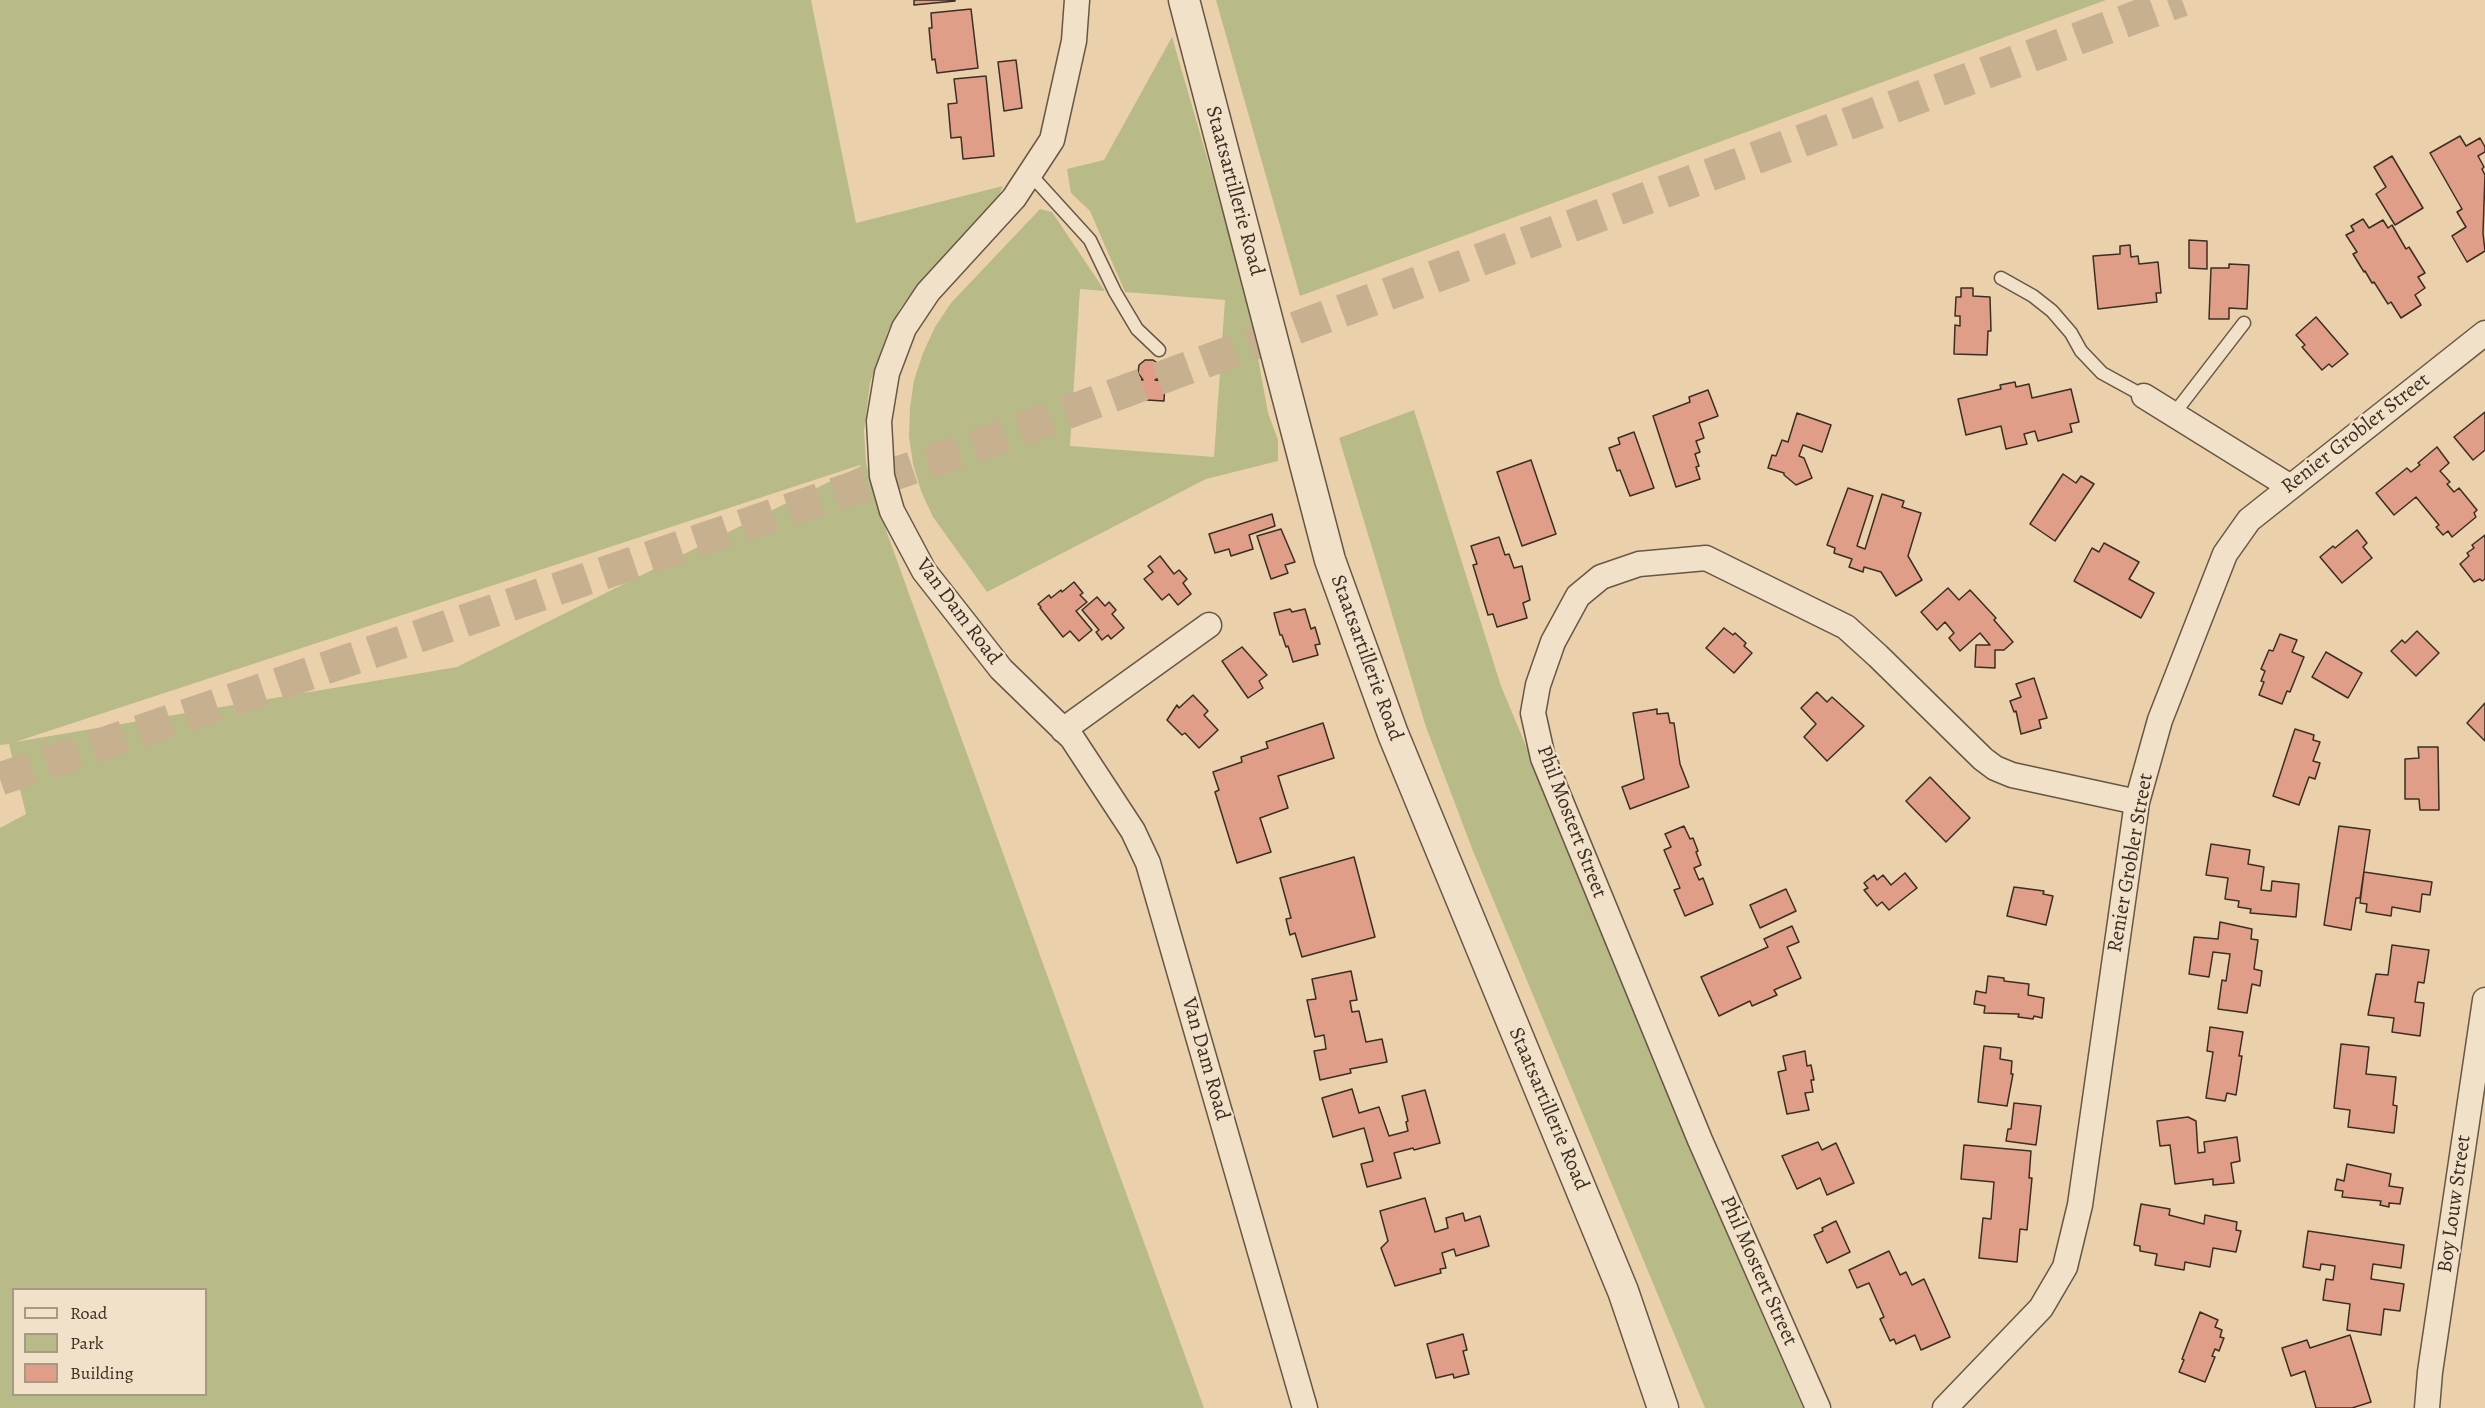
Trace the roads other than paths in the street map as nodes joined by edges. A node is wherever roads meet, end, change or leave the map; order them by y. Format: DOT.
graph roads {
  1 [pos="1077,0"];
  2 [pos="1184,0"];
  3 [pos="1030,174"];
  4 [pos="2001,278"];
  5 [pos="2244,323"];
  6 [pos="2485,333"];
  7 [pos="1159,350"];
  8 [pos="2144,396"];
  9 [pos="2173,415"];
  10 [pos="2289,486"];
  11 [pos="1209,625"];
  12 [pos="1063,730"];
  13 [pos="2137,802"];
  14 [pos="2485,1000"];
  15 [pos="1623,1291"];
  16 [pos="1305,1408"];
  17 [pos="1663,1408"];
  18 [pos="1680,1408"];
  19 [pos="1818,1408"];
  20 [pos="1945,1408"];
  21 [pos="2427,1408"];
  1 -- 3 [label="street, Van Dam Road"];
  2 -- 15 [label="street, Staatsartillerie Road"];
  3 -- 7 [label="lane"];
  3 -- 12 [label="street, Van Dam Road"];
  4 -- 8 [label="lane"];
  5 -- 9 [label="lane"];
  6 -- 10 [label="street, Renier Grobler Street"];
  8 -- 9 [label="street"];
  9 -- 10 [label="street"];
  10 -- 13 [label="street, Renier Grobler Street"];
  11 -- 12 [label="street"];
  12 -- 16 [label="street, Van Dam Road"];
  13 -- 19 [label="street, Phil Mostert Street"];
  13 -- 20 [label="street, Renier Grobler Street"];
  14 -- 21 [label="street, Boy Louw Street"];
  15 -- 17 [label="street, Staatsartillerie Road"];
  15 -- 18 [label="street, Staatsartillerie Road"];
}
